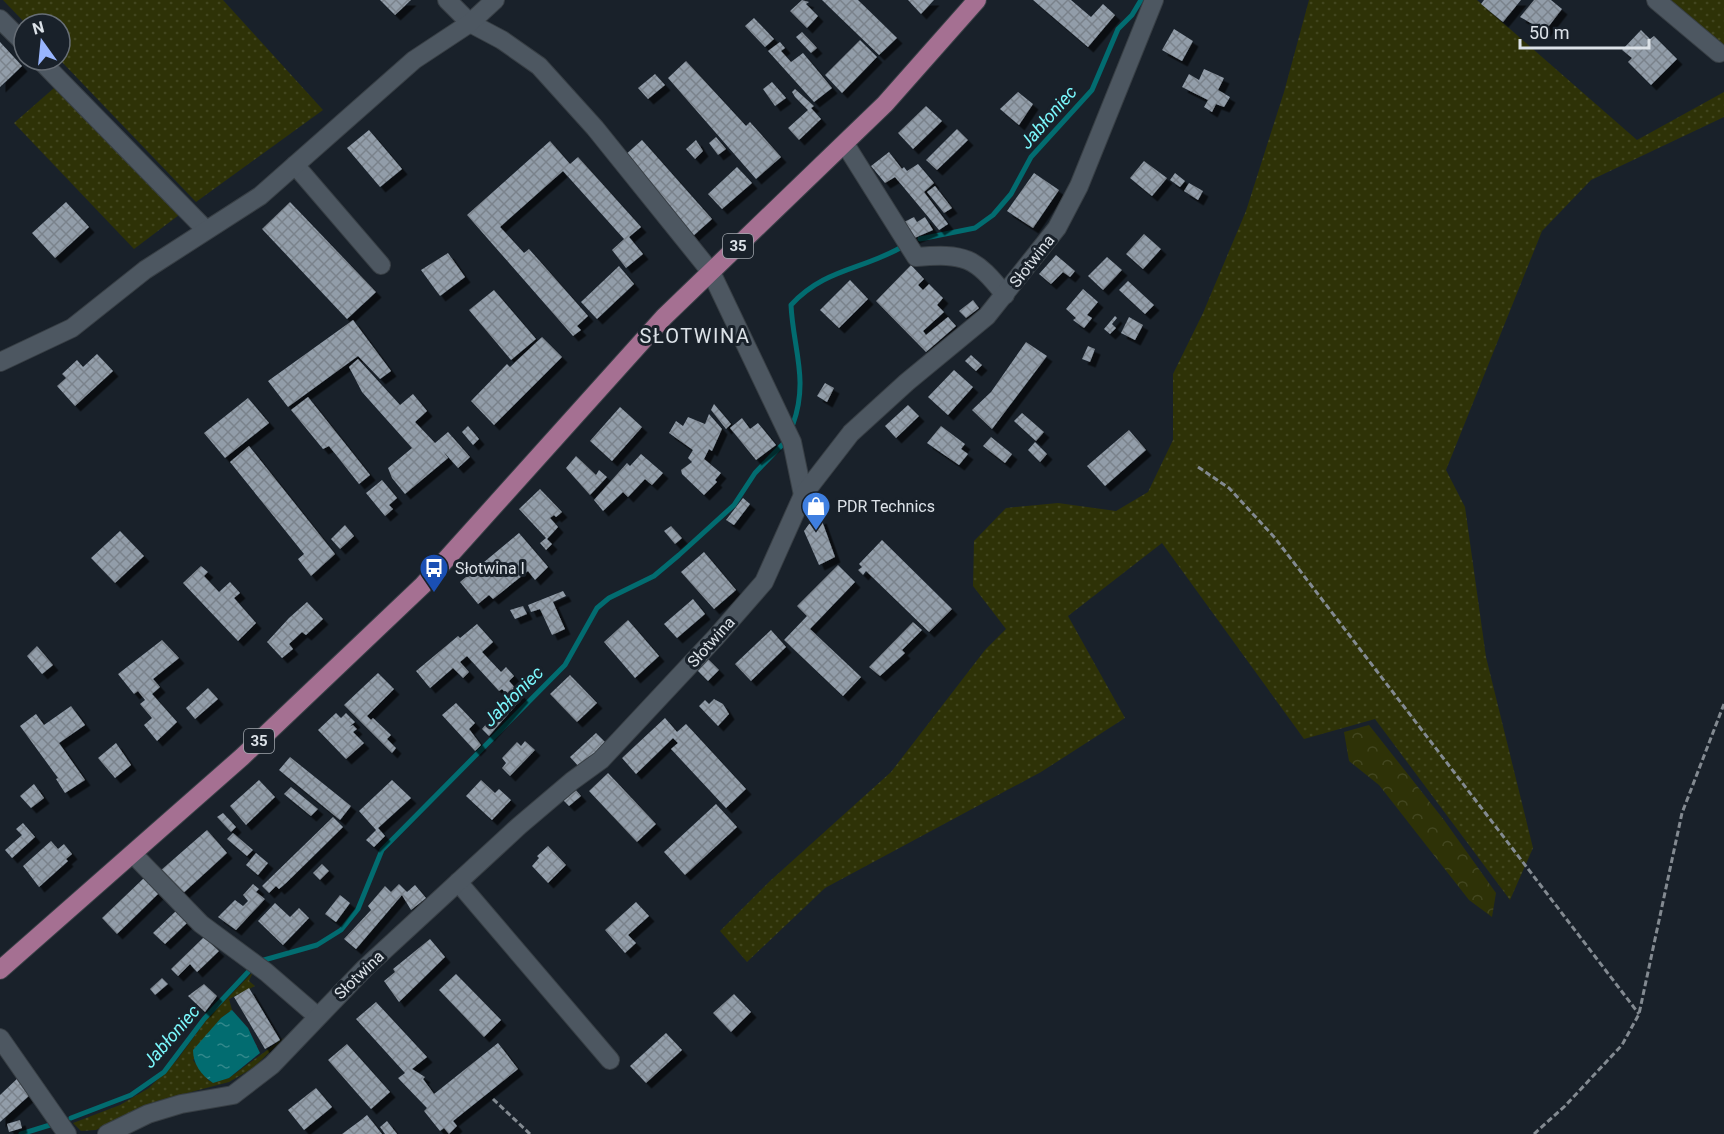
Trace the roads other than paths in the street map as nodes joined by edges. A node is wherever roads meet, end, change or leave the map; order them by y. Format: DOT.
graph roads {
  1 [pos="447,0"];
  2 [pos="495,0"];
  3 [pos="977,0"];
  4 [pos="1154,0"];
  5 [pos="1656,0"];
  6 [pos="0,19"];
  7 [pos="470,23"];
  8 [pos="12,31"];
  9 [pos="1719,52"];
  10 [pos="52,72"];
  11 [pos="845,144"];
  12 [pos="295,165"];
  13 [pos="206,230"];
  14 [pos="381,265"];
  15 [pos="711,272"];
  16 [pos="1005,295"];
  17 [pos="0,362"];
  18 [pos="803,495"];
  19 [pos="133,854"];
  20 [pos="458,882"];
  21 [pos="0,970"];
  22 [pos="317,1016"];
  23 [pos="0,1038"];
  24 [pos="610,1060"];
  25 [pos="68,1134"];
  26 [pos="106,1134"];
  1 -- 7 [label="street"];
  2 -- 7 [label="street"];
  3 -- 11 [label="main road, 35"];
  4 -- 16 [label="street, Słotwina"];
  5 -- 9 [label="street"];
  6 -- 8 [label="street"];
  7 -- 12 [label="street"];
  7 -- 15 [label="street"];
  10 -- 13 [label="street"];
  11 -- 15 [label="main road, 35"];
  11 -- 16 [label="street"];
  12 -- 13 [label="street"];
  12 -- 14 [label="street"];
  13 -- 17 [label="street"];
  15 -- 18 [label="street"];
  15 -- 19 [label="main road, 35"];
  16 -- 18 [label="street, Słotwina"];
  18 -- 20 [label="street, Słotwina"];
  19 -- 21 [label="main road, 35"];
  19 -- 22 [label="street"];
  20 -- 22 [label="street, Słotwina"];
  20 -- 24 [label="street"];
  22 -- 26 [label="street, Słotwina"];
  23 -- 25 [label="street"];
}
